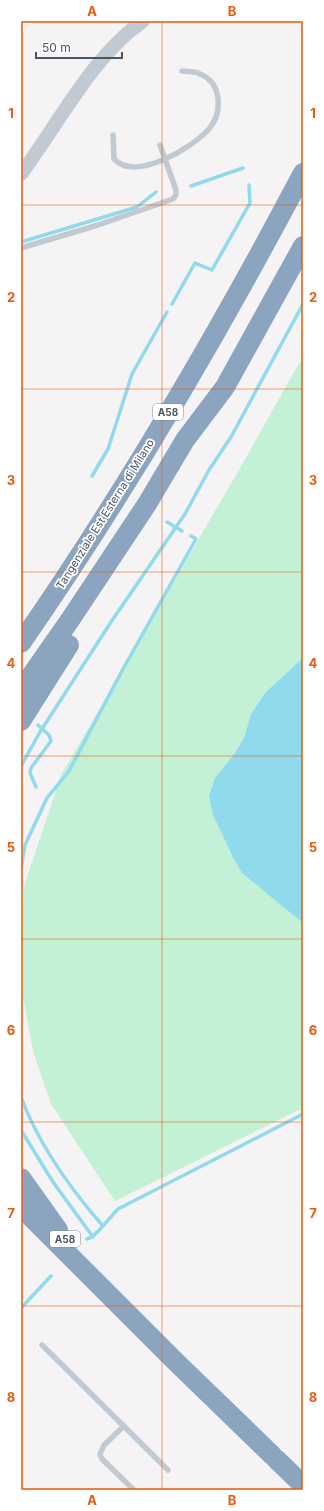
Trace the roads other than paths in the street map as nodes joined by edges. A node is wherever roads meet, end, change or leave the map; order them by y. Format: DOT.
graph roads {
  1 [pos="143,21"];
  2 [pos="182,72"];
  3 [pos="113,135"];
  4 [pos="160,145"];
  5 [pos="165,158"];
  6 [pos="303,173"];
  7 [pos="21,174"];
  8 [pos="303,246"];
  9 [pos="21,248"];
  10 [pos="147,504"];
  11 [pos="21,643"];
  12 [pos="21,690"];
  13 [pos="21,721"];
  14 [pos="21,1178"];
  15 [pos="21,1207"];
  16 [pos="21,1226"];
  17 [pos="111,1298"];
  18 [pos="42,1345"];
  19 [pos="124,1426"];
  20 [pos="168,1470"];
  21 [pos="303,1485"];
  22 [pos="134,1490"];
  1 -- 7 [label="street"];
  2 -- 5 [label="lane"];
  3 -- 5 [label="lane"];
  4 -- 5 [label="lane"];
  5 -- 9 [label="lane"];
  6 -- 11 [label="highway, Tangenziale Est Esterna di Milano / A58"];
  8 -- 10 [label="highway, A58"];
  10 -- 12 [label="highway, A58"];
  10 -- 13 [label="highway, A58"];
  14 -- 17 [label="highway, A58"];
  15 -- 17 [label="highway, A58"];
  16 -- 17 [label="highway, A58"];
  17 -- 21 [label="highway, A58"];
  18 -- 19 [label="lane"];
  19 -- 20 [label="lane"];
  19 -- 22 [label="lane"];
}
